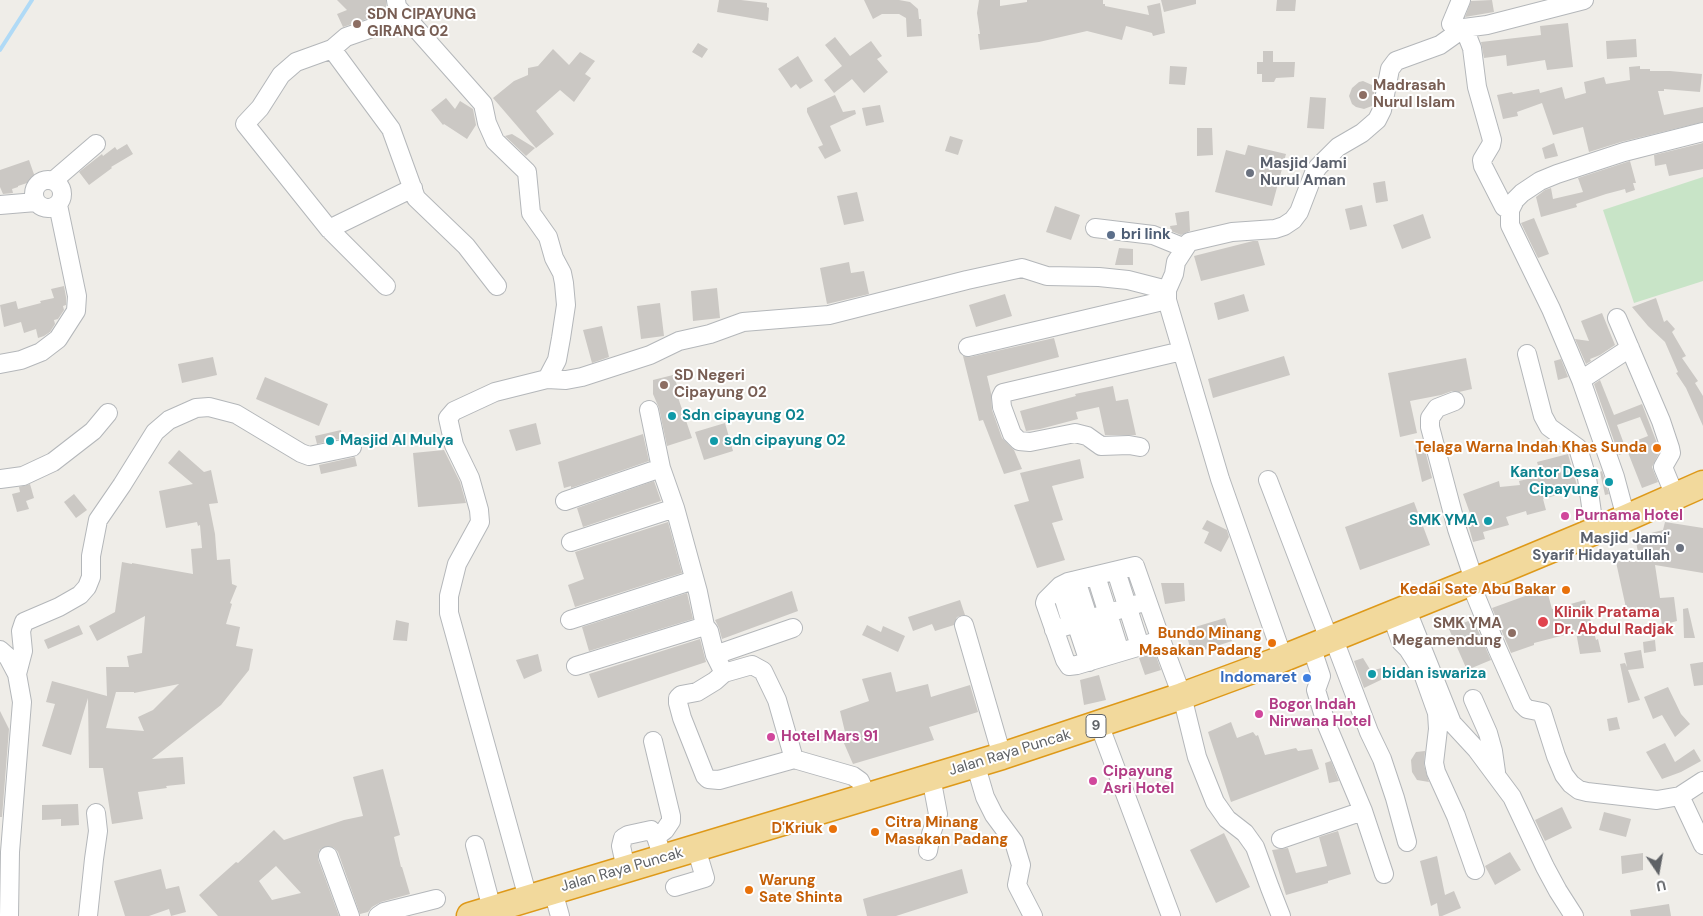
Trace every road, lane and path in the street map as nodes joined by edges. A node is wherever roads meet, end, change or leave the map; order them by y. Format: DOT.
graph roads {
  1 [pos="1461,0"];
  2 [pos="1584,0"];
  3 [pos="396,3"];
  4 [pos="1464,28"];
  5 [pos="332,49"];
  6 [pos="1703,132"];
  7 [pos="96,144"];
  8 [pos="53,181"];
  9 [pos="413,188"];
  10 [pos="36,202"];
  11 [pos="0,205"];
  12 [pos="58,205"];
  13 [pos="1510,210"];
  14 [pos="1095,228"];
  15 [pos="329,229"];
  16 [pos="1184,248"];
  17 [pos="386,286"];
  18 [pos="497,286"];
  19 [pos="1167,295"];
  20 [pos="1617,318"];
  21 [pos="968,347"];
  22 [pos="1630,348"];
  23 [pos="1182,351"];
  24 [pos="1527,354"];
  25 [pos="0,364"];
  26 [pos="547,379"];
  27 [pos="1581,380"];
  28 [pos="1455,401"];
  29 [pos="648,410"];
  30 [pos="108,413"];
  31 [pos="352,447"];
  32 [pos="1140,447"];
  33 [pos="661,468"];
  34 [pos="0,480"];
  35 [pos="1268,480"];
  36 [pos="1703,484"];
  37 [pos="1674,496"];
  38 [pos="565,501"];
  39 [pos="675,508"];
  40 [pos="1626,518"];
  41 [pos="1597,530"];
  42 [pos="571,542"];
  43 [pos="1116,571"];
  44 [pos="1096,576"];
  45 [pos="694,580"];
  46 [pos="1076,580"];
  47 [pos="1472,581"];
  48 [pos="1060,586"];
  49 [pos="1147,601"];
  50 [pos="1128,607"];
  51 [pos="1399,611"];
  52 [pos="570,620"];
  53 [pos="1088,620"];
  54 [pos="964,625"];
  55 [pos="705,626"];
  56 [pos="794,628"];
  57 [pos="1054,630"];
  58 [pos="1161,640"];
  59 [pos="1324,641"];
  60 [pos="1140,646"];
  61 [pos="0,650"];
  62 [pos="715,655"];
  63 [pos="1104,656"];
  64 [pos="1283,658"];
  65 [pos="576,666"];
  66 [pos="724,673"];
  67 [pos="17,674"];
  68 [pos="1182,696"];
  69 [pos="1473,698"];
  70 [pos="1099,724"];
  71 [pos="653,741"];
  72 [pos="1002,756"];
  73 [pos="794,759"];
  74 [pos="975,764"];
  75 [pos="1497,775"];
  76 [pos="931,777"];
  77 [pos="1703,780"];
  78 [pos="867,796"];
  79 [pos="1680,796"];
  80 [pos="1363,811"];
  81 [pos="96,813"];
  82 [pos="1281,839"];
  83 [pos="1702,840"];
  84 [pos="1407,842"];
  85 [pos="475,846"];
  86 [pos="659,848"];
  87 [pos="696,848"];
  88 [pos="928,852"];
  89 [pos="328,856"];
  90 [pos="1475,870"];
  91 [pos="1384,874"];
  92 [pos="675,887"];
  93 [pos="553,891"];
  94 [pos="528,898"];
  95 [pos="436,899"];
  96 [pos="6,911"];
  97 [pos="481,913"];
  98 [pos="88,916"];
  99 [pos="350,916"];
  100 [pos="378,916"];
  101 [pos="560,916"];
  102 [pos="1033,916"];
  103 [pos="1171,916"];
  104 [pos="1281,916"];
  105 [pos="1574,916"];
  1 -- 4 [label="street"];
  2 -- 4 [label="street"];
  3 -- 5 [label="street"];
  3 -- 26 [label="street"];
  4 -- 13 [label="street"];
  4 -- 16 [label="street"];
  5 -- 9 [label="street"];
  5 -- 15 [label="street"];
  6 -- 13 [label="street"];
  7 -- 8 [label="street"];
  8 -- 10 [label="street"];
  8 -- 12 [label="street"];
  9 -- 15 [label="street"];
  9 -- 18 [label="street"];
  10 -- 11 [label="street"];
  10 -- 12 [label="street"];
  12 -- 25 [label="street"];
  13 -- 27 [label="street"];
  14 -- 16 [label="street"];
  15 -- 17 [label="street"];
  16 -- 19 [label="street"];
  19 -- 21 [label="street"];
  19 -- 23 [label="street"];
  19 -- 26 [label="street"];
  20 -- 22 [label="street"];
  22 -- 27 [label="street"];
  22 -- 37 [label="street"];
  23 -- 32 [label="street"];
  23 -- 64 [label="street"];
  24 -- 41 [label="street"];
  26 -- 94 [label="street"];
  27 -- 40 [label="street"];
  28 -- 47 [label="street"];
  29 -- 33 [label="street"];
  30 -- 34 [label="street"];
  31 -- 67 [label="street"];
  33 -- 38 [label="street"];
  33 -- 39 [label="street"];
  35 -- 59 [label="street"];
  36 -- 37 [label="highway, Jalan Raya Puncak / 9"];
  37 -- 40 [label="highway, Jalan Raya Puncak / 9"];
  39 -- 42 [label="street"];
  39 -- 45 [label="street"];
  40 -- 41 [label="highway, Jalan Raya Puncak / 9"];
  41 -- 47 [label="highway, Jalan Raya Puncak / 9"];
  43 -- 44 [label="street"];
  43 -- 49 [label="street"];
  43 -- 50 [label="street"];
  44 -- 46 [label="street"];
  44 -- 53 [label="street"];
  45 -- 52 [label="street"];
  45 -- 55 [label="street"];
  46 -- 48 [label="street"];
  46 -- 53 [label="street"];
  47 -- 51 [label="highway, Jalan Raya Puncak / 9"];
  47 -- 79 [label="street"];
  48 -- 53 [label="street"];
  48 -- 57 [label="street"];
  49 -- 50 [label="street"];
  49 -- 58 [label="street"];
  50 -- 53 [label="street"];
  50 -- 60 [label="street"];
  51 -- 59 [label="highway, Jalan Raya Puncak / 9"];
  51 -- 75 [label="street"];
  51 -- 90 [label="street"];
  53 -- 57 [label="street"];
  53 -- 63 [label="street"];
  53 -- 63 [label="street"];
  54 -- 72 [label="street"];
  55 -- 62 [label="street"];
  55 -- 65 [label="street"];
  56 -- 62 [label="street"];
  57 -- 63 [label="street"];
  58 -- 60 [label="street"];
  58 -- 68 [label="street"];
  59 -- 64 [label="highway, Jalan Raya Puncak / 9"];
  59 -- 80 [label="street"];
  59 -- 84 [label="street"];
  60 -- 63 [label="street"];
  61 -- 67 [label="street"];
  62 -- 66 [label="street"];
  64 -- 68 [label="highway, Jalan Raya Puncak / 9"];
  66 -- 73 [label="street"];
  66 -- 73 [label="street"];
  67 -- 96 [label="street"];
  68 -- 70 [label="highway, Jalan Raya Puncak / 9"];
  68 -- 104 [label="street"];
  69 -- 75 [label="street"];
  70 -- 72 [label="highway, Jalan Raya Puncak / 9"];
  70 -- 103 [label="street"];
  71 -- 86 [label="street"];
  72 -- 74 [label="highway, Jalan Raya Puncak / 9"];
  73 -- 78 [label="street"];
  74 -- 76 [label="highway, Jalan Raya Puncak / 9"];
  74 -- 102 [label="street"];
  75 -- 105 [label="street"];
  76 -- 78 [label="highway, Jalan Raya Puncak / 9"];
  76 -- 88 [label="street"];
  77 -- 79 [label="street"];
  78 -- 87 [label="highway, Jalan Raya Puncak / 9"];
  79 -- 83 [label="street"];
  80 -- 82 [label="street"];
  80 -- 91 [label="street"];
  81 -- 98 [label="street"];
  85 -- 97 [label="street"];
  86 -- 87 [label="highway, Jalan Raya Puncak / 9"];
  86 -- 93 [label="highway, Jalan Raya Puncak / 9"];
  87 -- 92 [label="street"];
  89 -- 99 [label="street"];
  93 -- 94 [label="highway, Jalan Raya Puncak / 9"];
  93 -- 101 [label="street"];
  94 -- 97 [label="highway, Jalan Raya Puncak / 9"];
  95 -- 100 [label="street"];
}
